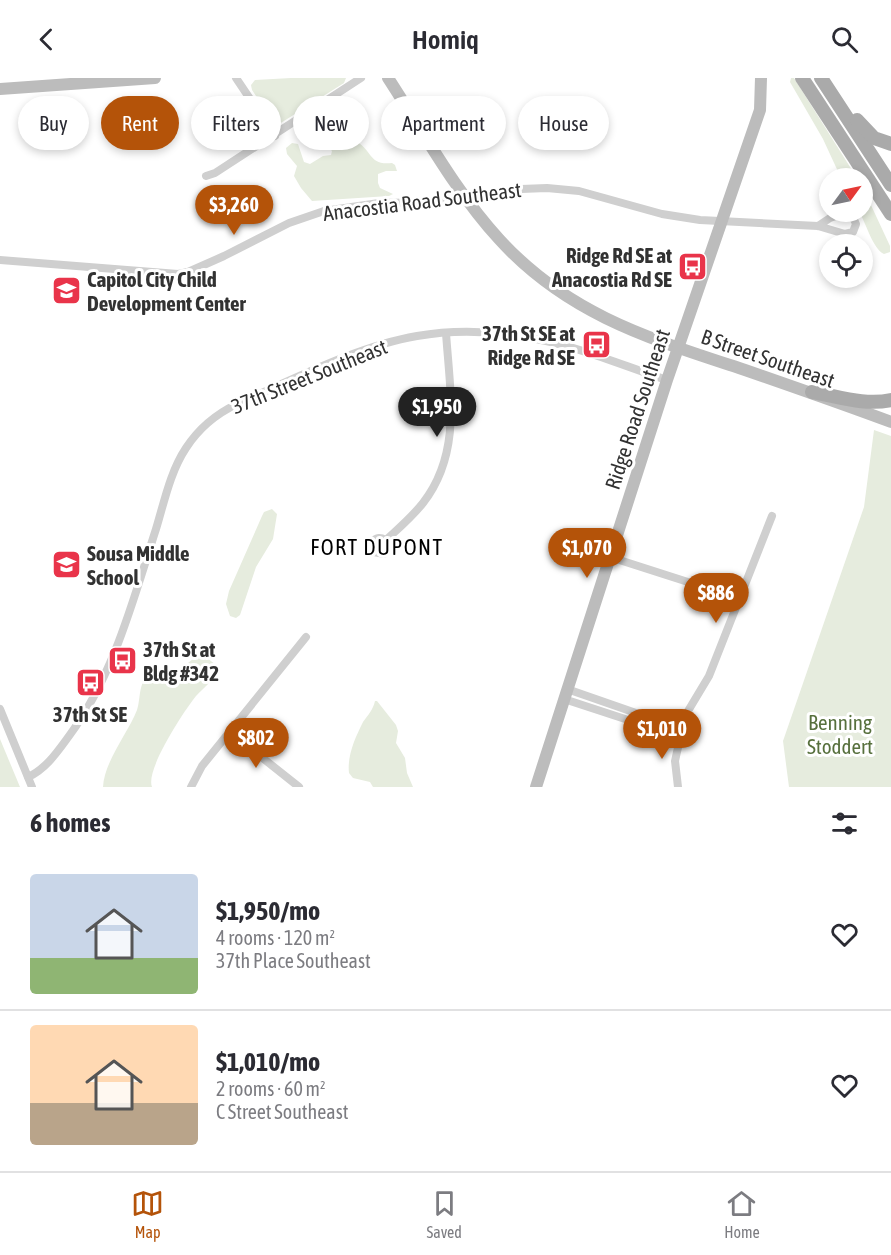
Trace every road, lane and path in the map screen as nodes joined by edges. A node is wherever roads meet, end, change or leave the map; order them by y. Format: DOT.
graph roads {
  1 [pos="156,78"];
  2 [pos="236,78"];
  3 [pos="361,78"];
  4 [pos="388,78"];
  5 [pos="761,78"];
  6 [pos="802,78"];
  7 [pos="822,78"];
  8 [pos="84,79"];
  9 [pos="0,84"];
  10 [pos="0,89"];
  11 [pos="248,96"];
  12 [pos="281,132"];
  13 [pos="891,144"];
  14 [pos="252,150"];
  15 [pos="861,168"];
  16 [pos="206,176"];
  17 [pos="891,185"];
  18 [pos="873,187"];
  19 [pos="873,189"];
  20 [pos="465,197"];
  21 [pos="891,214"];
  22 [pos="721,222"];
  23 [pos="891,223"];
  24 [pos="818,226"];
  25 [pos="0,260"];
  26 [pos="446,333"];
  27 [pos="678,348"];
  28 [pos="667,380"];
  29 [pos="812,392"];
  30 [pos="891,400"];
  31 [pos="891,422"];
  32 [pos="772,516"];
  33 [pos="387,540"];
  34 [pos="610,557"];
  35 [pos="741,599"];
  36 [pos="306,637"];
  37 [pos="565,694"];
  38 [pos="0,709"];
  39 [pos="230,732"];
  40 [pos="681,733"];
  41 [pos="28,777"];
  42 [pos="32,787"];
  43 [pos="191,787"];
  44 [pos="299,787"];
  45 [pos="536,787"];
  46 [pos="678,787"];
  1 -- 8 [label="main road"];
  2 -- 11 [label="street"];
  3 -- 12 [label="street"];
  4 -- 20 [label="main road, B Street Southeast"];
  5 -- 22 [label="main road, Ridge Road Southeast"];
  6 -- 15 [label="main road"];
  7 -- 13 [label="main road"];
  7 -- 17 [label="main road"];
  8 -- 9 [label="main road"];
  8 -- 10 [label="main road"];
  14 -- 16 [label="street"];
  18 -- 21 [label="main road"];
  19 -- 23 [label="main road"];
  20 -- 22 [label="street, Anacostia Road Southeast"];
  20 -- 25 [label="street, Anacostia Road Southeast"];
  20 -- 27 [label="main road, B Street Southeast"];
  22 -- 24 [label="street, Anacostia Road Southeast"];
  22 -- 27 [label="main road, Ridge Road Southeast"];
  26 -- 28 [label="street, 37th Street Southeast"];
  26 -- 33 [label="street"];
  26 -- 41 [label="street, 37th Street Southeast"];
  27 -- 28 [label="main road, Ridge Road Southeast"];
  27 -- 29 [label="main road, B Street Southeast"];
  28 -- 34 [label="main road, Ridge Road Southeast"];
  29 -- 30 [label="main road"];
  29 -- 31 [label="main road, B Street Southeast"];
  32 -- 35 [label="street"];
  34 -- 35 [label="street"];
  34 -- 37 [label="main road, Ridge Road Southeast"];
  35 -- 40 [label="street"];
  36 -- 39 [label="street"];
  37 -- 40 [label="street"];
  37 -- 45 [label="main road, Ridge Road Southeast"];
  38 -- 41 [label="street"];
  39 -- 43 [label="street"];
  39 -- 44 [label="street"];
  40 -- 46 [label="street"];
  41 -- 42 [label="street"];
}
